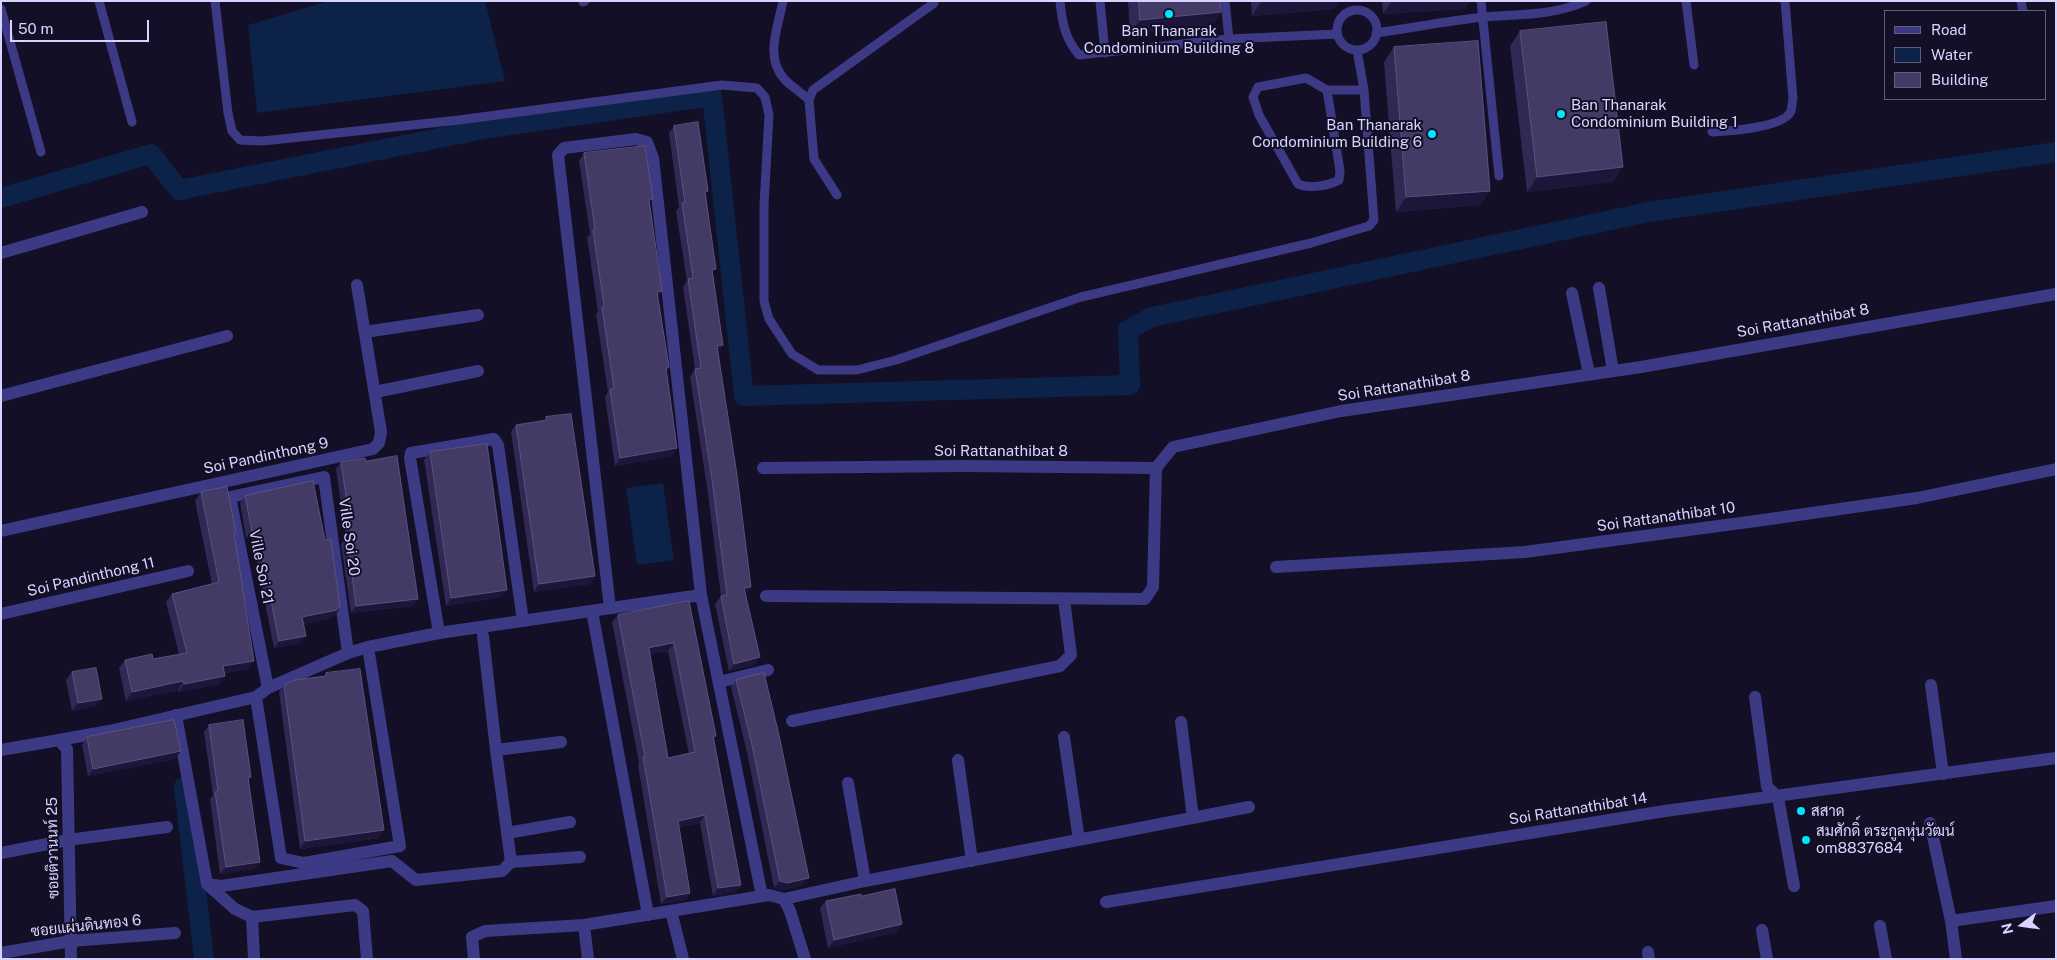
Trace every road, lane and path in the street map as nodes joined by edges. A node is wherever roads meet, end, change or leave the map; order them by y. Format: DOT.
graph roads {
  1 [pos="99,1"];
  2 [pos="215,1"];
  3 [pos="783,1"];
  4 [pos="1060,1"];
  5 [pos="1100,1"];
  6 [pos="1225,1"];
  7 [pos="1481,1"];
  8 [pos="1586,1"];
  9 [pos="1686,1"];
  10 [pos="1785,1"];
  11 [pos="934,3"];
  12 [pos="1355,6"];
  13 [pos="1,9"];
  14 [pos="1482,17"];
  15 [pos="1376,33"];
  16 [pos="1337,34"];
  17 [pos="1229,40"];
  18 [pos="1357,50"];
  19 [pos="1105,53"];
  20 [pos="1694,65"];
  21 [pos="1327,90"];
  22 [pos="1364,90"];
  23 [pos="809,100"];
  24 [pos="132,122"];
  25 [pos="1712,132"];
  26 [pos="41,152"];
  27 [pos="1499,176"];
  28 [pos="837,195"];
  29 [pos="142,212"];
  30 [pos="1,253"];
  31 [pos="358,285"];
  32 [pos="1599,288"];
  33 [pos="1572,293"];
  34 [pos="2056,294"];
  35 [pos="478,315"];
  36 [pos="365,332"];
  37 [pos="227,336"];
  38 [pos="478,371"];
  39 [pos="1613,371"];
  40 [pos="1588,374"];
  41 [pos="375,392"];
  42 [pos="1,396"];
  43 [pos="762,468"];
  44 [pos="1156,468"];
  45 [pos="2056,469"];
  46 [pos="275,488"];
  47 [pos="1,531"];
  48 [pos="1276,567"];
  49 [pos="188,571"];
  50 [pos="701,595"];
  51 [pos="766,596"];
  52 [pos="1064,599"];
  53 [pos="610,608"];
  54 [pos="592,611"];
  55 [pos="1,614"];
  56 [pos="523,621"];
  57 [pos="439,633"];
  58 [pos="483,636"];
  59 [pos="368,647"];
  60 [pos="348,653"];
  61 [pos="768,670"];
  62 [pos="719,682"];
  63 [pos="1930,685"];
  64 [pos="268,688"];
  65 [pos="256,697"];
  66 [pos="1755,697"];
  67 [pos="176,715"];
  68 [pos="792,721"];
  69 [pos="1180,722"];
  70 [pos="1064,737"];
  71 [pos="59,740"];
  72 [pos="561,742"];
  73 [pos="1,750"];
  74 [pos="496,750"];
  75 [pos="2056,758"];
  76 [pos="958,760"];
  77 [pos="1943,774"];
  78 [pos="848,783"];
  79 [pos="1778,797"];
  80 [pos="1249,807"];
  81 [pos="1193,818"];
  82 [pos="570,822"];
  83 [pos="1930,823"];
  84 [pos="167,827"];
  85 [pos="507,833"];
  86 [pos="68,840"];
  87 [pos="1079,840"];
  88 [pos="1,853"];
  89 [pos="580,857"];
  90 [pos="972,861"];
  91 [pos="511,862"];
  92 [pos="865,881"];
  93 [pos="207,884"];
  94 [pos="1794,886"];
  95 [pos="762,896"];
  96 [pos="784,899"];
  97 [pos="1106,902"];
  98 [pos="2056,906"];
  99 [pos="671,911"];
  100 [pos="648,915"];
  101 [pos="252,917"];
  102 [pos="1951,921"];
  103 [pos="584,925"];
  104 [pos="1880,926"];
  105 [pos="1762,930"];
  106 [pos="175,933"];
  107 [pos="70,941"];
  108 [pos="1,953"];
  109 [pos="71,959"];
  110 [pos="254,959"];
  111 [pos="367,959"];
  112 [pos="474,959"];
  113 [pos="588,959"];
  114 [pos="683,959"];
  115 [pos="805,959"];
  116 [pos="1767,959"];
  117 [pos="1886,959"];
  118 [pos="1956,959"];
  1 -- 24 [label="lane"];
  2 -- 22 [label="lane"];
  3 -- 23 [label="lane"];
  4 -- 19 [label="lane"];
  5 -- 19 [label="lane"];
  6 -- 17 [label="lane"];
  7 -- 14 [label="lane"];
  8 -- 14 [label="lane"];
  9 -- 20 [label="lane"];
  10 -- 25 [label="lane"];
  11 -- 23 [label="lane"];
  12 -- 15 [label="lane"];
  12 -- 16 [label="lane"];
  13 -- 26 [label="lane"];
  14 -- 15 [label="lane"];
  14 -- 27 [label="lane"];
  15 -- 18 [label="lane"];
  16 -- 17 [label="lane"];
  16 -- 18 [label="lane"];
  17 -- 19 [label="lane"];
  18 -- 22 [label="lane"];
  21 -- 21 [label="lane"];
  21 -- 22 [label="lane"];
  23 -- 28 [label="lane"];
  29 -- 30 [label="street"];
  31 -- 36 [label="street, Soi Pandinthong 9"];
  32 -- 39 [label="street"];
  33 -- 40 [label="street"];
  34 -- 39 [label="street, Soi Rattanathibat 8"];
  35 -- 36 [label="street"];
  36 -- 41 [label="street, Soi Pandinthong 9"];
  37 -- 42 [label="street"];
  38 -- 41 [label="street"];
  39 -- 40 [label="street, Soi Rattanathibat 8"];
  40 -- 44 [label="street, Soi Rattanathibat 8"];
  41 -- 47 [label="street, Soi Pandinthong 9"];
  43 -- 44 [label="street, Soi Rattanathibat 8"];
  44 -- 52 [label="street"];
  45 -- 48 [label="street, Soi Rattanathibat 10"];
  46 -- 60 [label="street, Ville Soi 20"];
  46 -- 64 [label="street, Ville Soi 21"];
  49 -- 55 [label="street, Soi Pandinthong 11"];
  50 -- 53 [label="street"];
  50 -- 53 [label="street"];
  50 -- 62 [label="street"];
  51 -- 52 [label="street"];
  52 -- 68 [label="street"];
  53 -- 54 [label="street"];
  54 -- 56 [label="street"];
  54 -- 100 [label="street"];
  56 -- 57 [label="street"];
  56 -- 57 [label="street"];
  57 -- 59 [label="street"];
  58 -- 74 [label="street"];
  59 -- 60 [label="street"];
  59 -- 65 [label="street"];
  60 -- 64 [label="street"];
  61 -- 62 [label="street"];
  62 -- 95 [label="street"];
  63 -- 77 [label="street"];
  64 -- 65 [label="street"];
  65 -- 67 [label="street"];
  66 -- 79 [label="street"];
  67 -- 71 [label="street"];
  67 -- 93 [label="street"];
  69 -- 81 [label="street"];
  70 -- 87 [label="street"];
  71 -- 73 [label="street"];
  71 -- 86 [label="street, ซอยติวานนท์ 25"];
  72 -- 74 [label="street"];
  74 -- 85 [label="street"];
  75 -- 77 [label="street, Soi Rattanathibat 14"];
  76 -- 90 [label="street"];
  77 -- 79 [label="street, Soi Rattanathibat 14"];
  78 -- 92 [label="street"];
  79 -- 94 [label="street"];
  79 -- 97 [label="street, Soi Rattanathibat 14"];
  80 -- 81 [label="street"];
  81 -- 87 [label="street"];
  82 -- 85 [label="street"];
  83 -- 102 [label="street"];
  84 -- 86 [label="street"];
  85 -- 91 [label="street"];
  86 -- 88 [label="street"];
  86 -- 107 [label="street, ซอยติวานนท์ 25"];
  87 -- 90 [label="street"];
  89 -- 91 [label="street"];
  90 -- 92 [label="street"];
  91 -- 93 [label="street"];
  92 -- 96 [label="street"];
  93 -- 101 [label="street"];
  95 -- 96 [label="street"];
  95 -- 99 [label="street"];
  96 -- 115 [label="street"];
  98 -- 102 [label="street"];
  99 -- 100 [label="street"];
  99 -- 114 [label="street"];
  100 -- 103 [label="street"];
  101 -- 110 [label="street"];
  101 -- 111 [label="street"];
  102 -- 118 [label="street"];
  103 -- 112 [label="street"];
  103 -- 113 [label="street"];
  104 -- 117 [label="street"];
  105 -- 116 [label="street"];
  106 -- 107 [label="street, ซอยแผ่นดินทอง 6"];
  107 -- 108 [label="street, ซอยแผ่นดินทอง 6"];
  107 -- 109 [label="street, ซอยติวานนท์ 25"];
}
